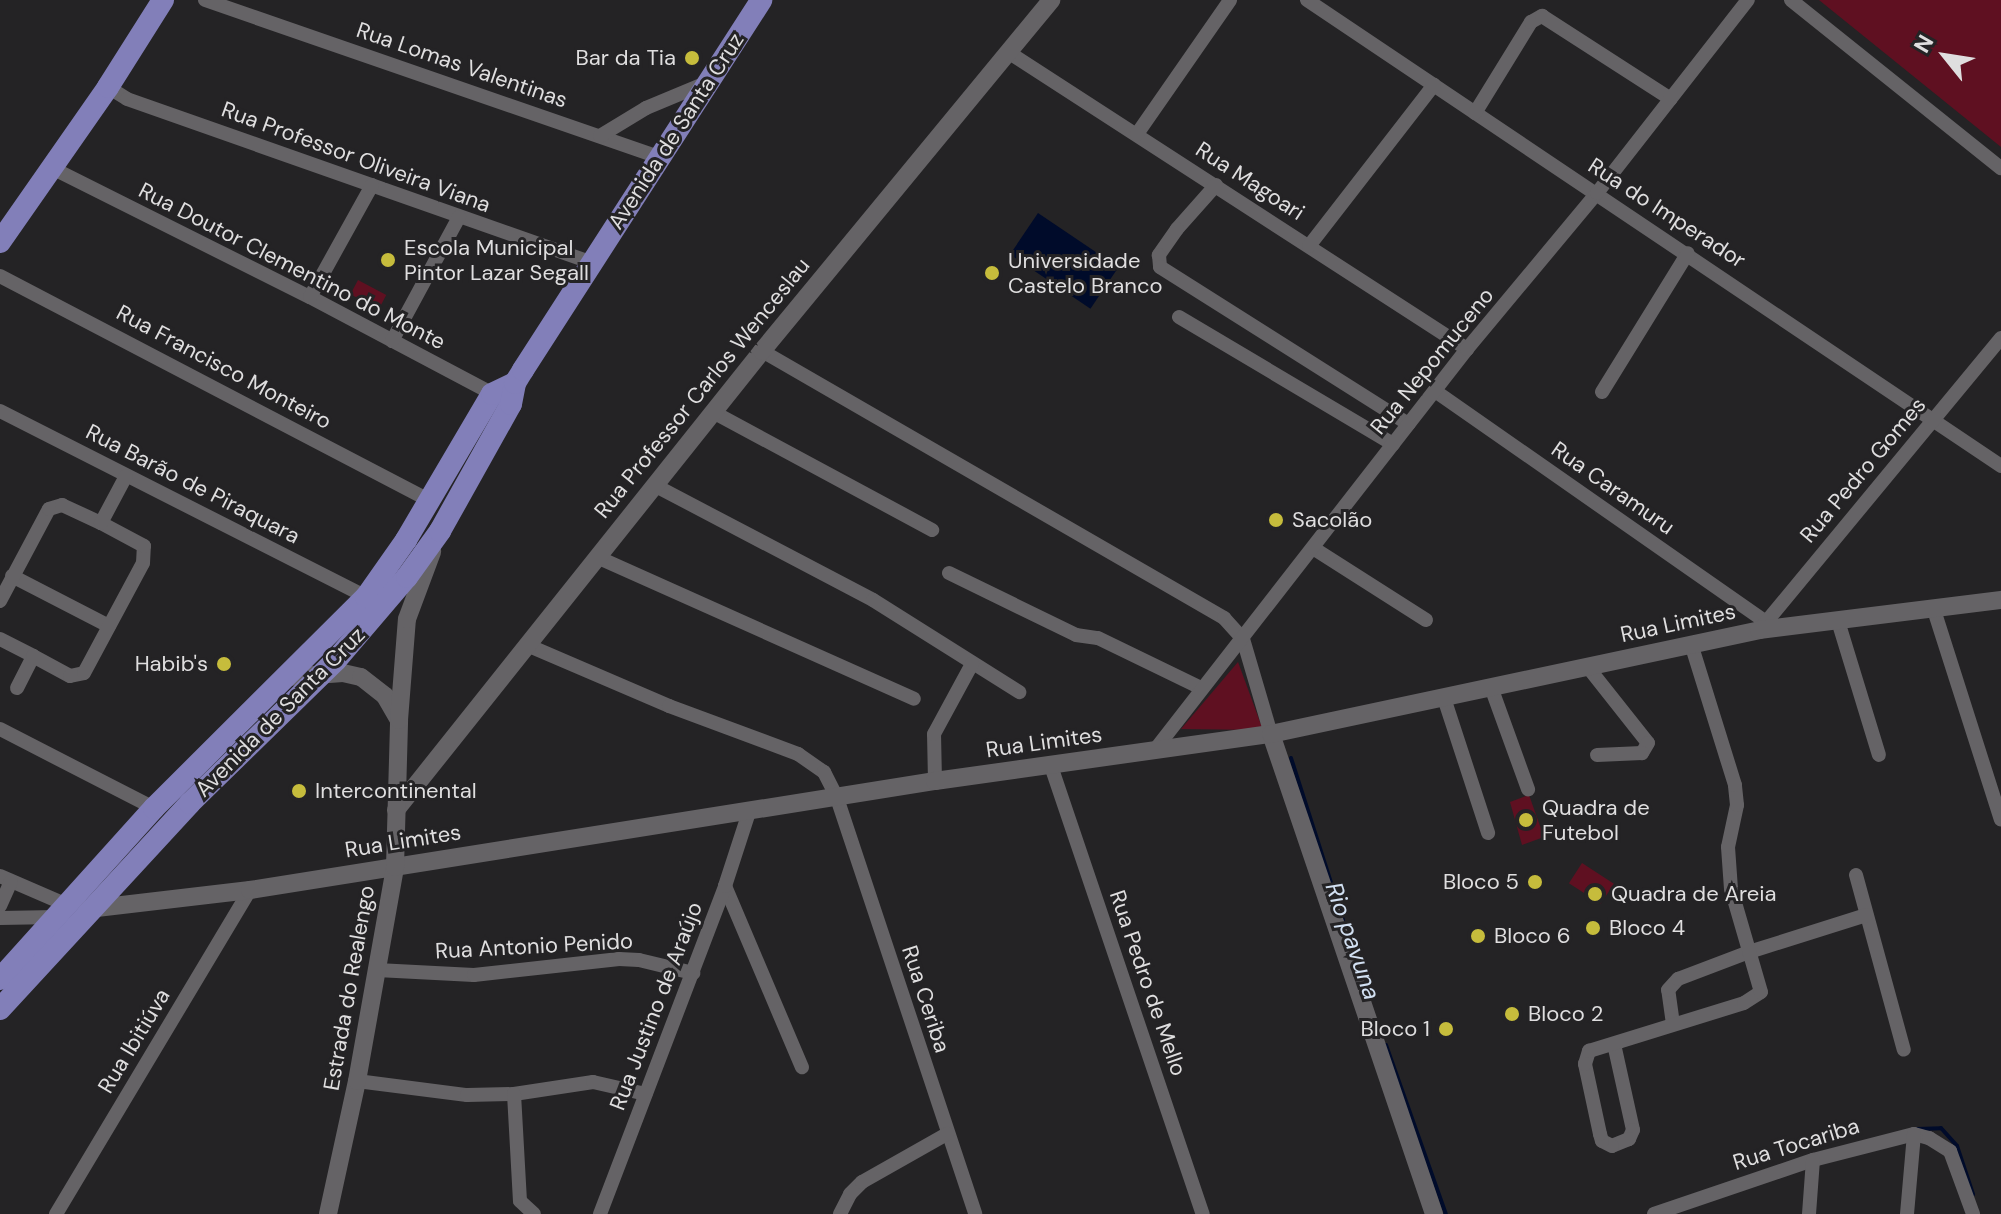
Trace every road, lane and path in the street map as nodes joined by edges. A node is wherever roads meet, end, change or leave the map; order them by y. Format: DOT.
graph roads {
  1 [pos="163,0"];
  2 [pos="205,0"];
  3 [pos="761,0"];
  4 [pos="1051,0"];
  5 [pos="1230,0"];
  6 [pos="1307,0"];
  7 [pos="1748,0"];
  8 [pos="1791,0"];
  9 [pos="1008,52"];
  10 [pos="706,83"];
  11 [pos="1434,85"];
  12 [pos="108,87"];
  13 [pos="1671,99"];
  14 [pos="1475,113"];
  15 [pos="1137,134"];
  16 [pos="600,136"];
  17 [pos="658,157"];
  18 [pos="52,168"];
  19 [pos="2001,168"];
  20 [pos="372,185"];
  21 [pos="1216,185"];
  22 [pos="1597,193"];
  23 [pos="459,217"];
  24 [pos="0,242"];
  25 [pos="1309,246"];
  26 [pos="1688,253"];
  27 [pos="592,263"];
  28 [pos="0,276"];
  29 [pos="310,297"];
  30 [pos="1179,317"];
  31 [pos="2001,338"];
  32 [pos="392,341"];
  33 [pos="1467,349"];
  34 [pos="762,351"];
  35 [pos="1435,391"];
  36 [pos="1602,392"];
  37 [pos="506,394"];
  38 [pos="0,411"];
  39 [pos="713,412"];
  40 [pos="1933,420"];
  41 [pos="1408,424"];
  42 [pos="1390,448"];
  43 [pos="2001,466"];
  44 [pos="126,476"];
  45 [pos="654,485"];
  46 [pos="427,499"];
  47 [pos="101,523"];
  48 [pos="932,530"];
  49 [pos="440,531"];
  50 [pos="1313,548"];
  51 [pos="597,557"];
  52 [pos="949,573"];
  53 [pos="12,576"];
  54 [pos="366,597"];
  55 [pos="2001,600"];
  56 [pos="0,601"];
  57 [pos="1934,610"];
  58 [pos="1426,620"];
  59 [pos="1838,621"];
  60 [pos="109,626"];
  61 [pos="1762,626"];
  62 [pos="0,639"];
  63 [pos="1243,639"];
  64 [pos="1691,644"];
  65 [pos="527,645"];
  66 [pos="33,656"];
  67 [pos="972,664"];
  68 [pos="1587,666"];
  69 [pos="323,674"];
  70 [pos="288,677"];
  71 [pos="1491,687"];
  72 [pos="17,688"];
  73 [pos="1201,688"];
  74 [pos="1019,692"];
  75 [pos="1444,698"];
  76 [pos="914,699"];
  77 [pos="399,720"];
  78 [pos="0,729"];
  79 [pos="1271,734"];
  80 [pos="1154,751"];
  81 [pos="1597,755"];
  82 [pos="1879,755"];
  83 [pos="398,756"];
  84 [pos="432,764"];
  85 [pos="1051,766"];
  86 [pos="935,781"];
  87 [pos="1528,789"];
  88 [pos="837,798"];
  89 [pos="154,808"];
  90 [pos="396,810"];
  91 [pos="749,812"];
  92 [pos="2001,820"];
  93 [pos="1488,833"];
  94 [pos="395,867"];
  95 [pos="1856,875"];
  96 [pos="6,879"];
  97 [pos="725,886"];
  98 [pos="250,890"];
  99 [pos="0,906"];
  100 [pos="70,910"];
  101 [pos="1866,915"];
  102 [pos="0,918"];
  103 [pos="1749,952"];
  104 [pos="377,970"];
  105 [pos="693,973"];
  106 [pos="0,979"];
  107 [pos="0,1009"];
  108 [pos="1673,1024"];
  109 [pos="1614,1044"];
  110 [pos="1904,1050"];
  111 [pos="802,1067"];
  112 [pos="357,1081"];
  113 [pos="514,1094"];
  114 [pos="646,1094"];
  115 [pos="947,1134"];
  116 [pos="1914,1134"];
  117 [pos="1813,1160"];
  118 [pos="56,1214"];
  119 [pos="328,1214"];
  120 [pos="534,1214"];
  121 [pos="600,1214"];
  122 [pos="840,1214"];
  123 [pos="975,1214"];
  124 [pos="1203,1214"];
  125 [pos="1434,1214"];
  126 [pos="1654,1214"];
  127 [pos="1809,1214"];
  128 [pos="1907,1214"];
  129 [pos="1973,1214"];
  1 -- 12 [label="main road"];
  2 -- 16 [label="street, Rua Lomas Valentinas"];
  3 -- 10 [label="main road, Avenida de Santa Cruz"];
  4 -- 9 [label="street, Rua Professor Carlos Wenceslau"];
  5 -- 15 [label="street"];
  6 -- 11 [label="street, Rua do Imperador"];
  7 -- 13 [label="street, Rua Nepomuceno"];
  8 -- 19 [label="street"];
  9 -- 15 [label="street, Rua Magoari"];
  9 -- 34 [label="street, Rua Professor Carlos Wenceslau"];
  10 -- 16 [label="street"];
  10 -- 17 [label="main road, Avenida de Santa Cruz"];
  11 -- 14 [label="street, Rua do Imperador"];
  11 -- 25 [label="street"];
  12 -- 18 [label="main road"];
  12 -- 20 [label="street, Rua Professor Oliveira Viana"];
  13 -- 14 [label="street"];
  13 -- 22 [label="street, Rua Nepomuceno"];
  14 -- 22 [label="street, Rua do Imperador"];
  15 -- 21 [label="street, Rua Magoari"];
  16 -- 17 [label="street, Rua Lomas Valentinas"];
  17 -- 27 [label="main road, Avenida de Santa Cruz"];
  18 -- 24 [label="main road"];
  18 -- 29 [label="street, Rua Doutor Clementino do Monte"];
  20 -- 23 [label="street, Rua Professor Oliveira Viana"];
  20 -- 29 [label="street"];
  21 -- 25 [label="street, Rua Magoari"];
  21 -- 41 [label="street"];
  22 -- 26 [label="street, Rua do Imperador"];
  22 -- 33 [label="street, Rua Nepomuceno"];
  23 -- 27 [label="street, Rua Professor Oliveira Viana"];
  23 -- 32 [label="street"];
  25 -- 33 [label="street, Rua Magoari"];
  26 -- 36 [label="street"];
  26 -- 40 [label="street, Rua do Imperador"];
  27 -- 37 [label="main road, Avenida de Santa Cruz"];
  28 -- 46 [label="street, Rua Francisco Monteiro"];
  29 -- 32 [label="street, Rua Doutor Clementino do Monte"];
  30 -- 42 [label="street"];
  31 -- 40 [label="street, Rua Pedro Gomes"];
  32 -- 37 [label="street, Rua Doutor Clementino do Monte"];
  33 -- 35 [label="street, Rua Nepomuceno"];
  34 -- 39 [label="street, Rua Professor Carlos Wenceslau"];
  34 -- 63 [label="street"];
  35 -- 41 [label="street, Rua Nepomuceno"];
  35 -- 61 [label="street, Rua Caramuru"];
  37 -- 46 [label="main road, Avenida de Santa Cruz"];
  37 -- 49 [label="main road, Avenida de Santa Cruz"];
  38 -- 44 [label="street, Rua Barão de Piraquara"];
  39 -- 45 [label="street, Rua Professor Carlos Wenceslau"];
  39 -- 48 [label="street"];
  40 -- 43 [label="street, Rua do Imperador"];
  40 -- 61 [label="street, Rua Pedro Gomes"];
  41 -- 42 [label="street, Rua Nepomuceno"];
  42 -- 50 [label="street, Rua Nepomuceno"];
  44 -- 47 [label="street"];
  44 -- 54 [label="street, Rua Barão de Piraquara"];
  45 -- 51 [label="street, Rua Professor Carlos Wenceslau"];
  45 -- 67 [label="street"];
  46 -- 54 [label="main road, Avenida de Santa Cruz"];
  47 -- 53 [label="street"];
  47 -- 60 [label="street"];
  49 -- 69 [label="main road, Avenida de Santa Cruz"];
  49 -- 77 [label="street, Estrada do Realengo"];
  50 -- 58 [label="street"];
  50 -- 63 [label="street, Rua Nepomuceno"];
  51 -- 65 [label="street, Rua Professor Carlos Wenceslau"];
  51 -- 76 [label="street"];
  52 -- 73 [label="street"];
  53 -- 56 [label="street"];
  53 -- 60 [label="street"];
  54 -- 70 [label="main road, Avenida de Santa Cruz"];
  55 -- 57 [label="street, Rua Limites"];
  57 -- 59 [label="street, Rua Limites"];
  57 -- 92 [label="street"];
  59 -- 61 [label="street, Rua Limites"];
  59 -- 82 [label="street"];
  60 -- 66 [label="street"];
  61 -- 64 [label="street, Rua Limites"];
  62 -- 66 [label="street"];
  63 -- 73 [label="street, Rua Nepomuceno"];
  63 -- 79 [label="street"];
  64 -- 68 [label="street, Rua Limites"];
  64 -- 103 [label="street"];
  65 -- 84 [label="street, Rua Professor Carlos Wenceslau"];
  65 -- 88 [label="street, Rua Ceriba"];
  66 -- 72 [label="street"];
  67 -- 74 [label="street"];
  67 -- 86 [label="street"];
  68 -- 71 [label="street, Rua Limites"];
  68 -- 81 [label="street"];
  69 -- 70 [label="street"];
  69 -- 77 [label="street"];
  69 -- 100 [label="main road, Avenida de Santa Cruz"];
  70 -- 89 [label="main road, Avenida de Santa Cruz"];
  71 -- 75 [label="street, Rua Limites"];
  71 -- 87 [label="street"];
  73 -- 80 [label="street, Rua Nepomuceno"];
  75 -- 79 [label="street, Rua Limites"];
  75 -- 93 [label="street"];
  77 -- 83 [label="street, Estrada do Realengo"];
  78 -- 89 [label="street"];
  79 -- 80 [label="street, Rua Limites"];
  79 -- 125 [label="street"];
  80 -- 85 [label="street, Rua Limites"];
  83 -- 84 [label="street"];
  83 -- 90 [label="street, Estrada do Realengo"];
  84 -- 90 [label="street, Rua Professor Carlos Wenceslau"];
  85 -- 86 [label="street, Rua Limites"];
  85 -- 124 [label="street, Rua Pedro de Mello"];
  86 -- 88 [label="street, Rua Limites"];
  88 -- 91 [label="street, Rua Limites"];
  88 -- 115 [label="street, Rua Ceriba"];
  89 -- 100 [label="main road, Avenida de Santa Cruz"];
  90 -- 94 [label="street, Estrada do Realengo"];
  91 -- 94 [label="street, Rua Limites"];
  91 -- 97 [label="street, Rua Justino de Araújo"];
  94 -- 98 [label="street, Rua Limites"];
  94 -- 104 [label="street, Estrada do Realengo"];
  95 -- 101 [label="street"];
  96 -- 99 [label="street"];
  96 -- 100 [label="street"];
  97 -- 105 [label="street, Rua Justino de Araújo"];
  97 -- 111 [label="street"];
  98 -- 100 [label="street, Rua Limites"];
  98 -- 118 [label="street, Rua Ibitiúva"];
  100 -- 102 [label="street, Rua Limites"];
  100 -- 106 [label="main road, Avenida de Santa Cruz"];
  100 -- 107 [label="main road, Avenida de Santa Cruz"];
  101 -- 103 [label="street"];
  101 -- 110 [label="street"];
  103 -- 108 [label="street"];
  103 -- 108 [label="street"];
  104 -- 105 [label="street, Rua Antonio Penido"];
  104 -- 112 [label="street, Estrada do Realengo"];
  105 -- 114 [label="street, Rua Justino de Araújo"];
  108 -- 109 [label="street"];
  109 -- 109 [label="street"];
  112 -- 113 [label="street"];
  112 -- 119 [label="street, Estrada do Realengo"];
  113 -- 114 [label="street"];
  113 -- 120 [label="street"];
  114 -- 121 [label="street, Rua Justino de Araújo"];
  115 -- 122 [label="street"];
  115 -- 123 [label="street, Rua Ceriba"];
  116 -- 117 [label="street, Rua Tocariba"];
  116 -- 128 [label="street"];
  116 -- 129 [label="street"];
  117 -- 126 [label="street, Rua Tocariba"];
  117 -- 127 [label="street"];
}
